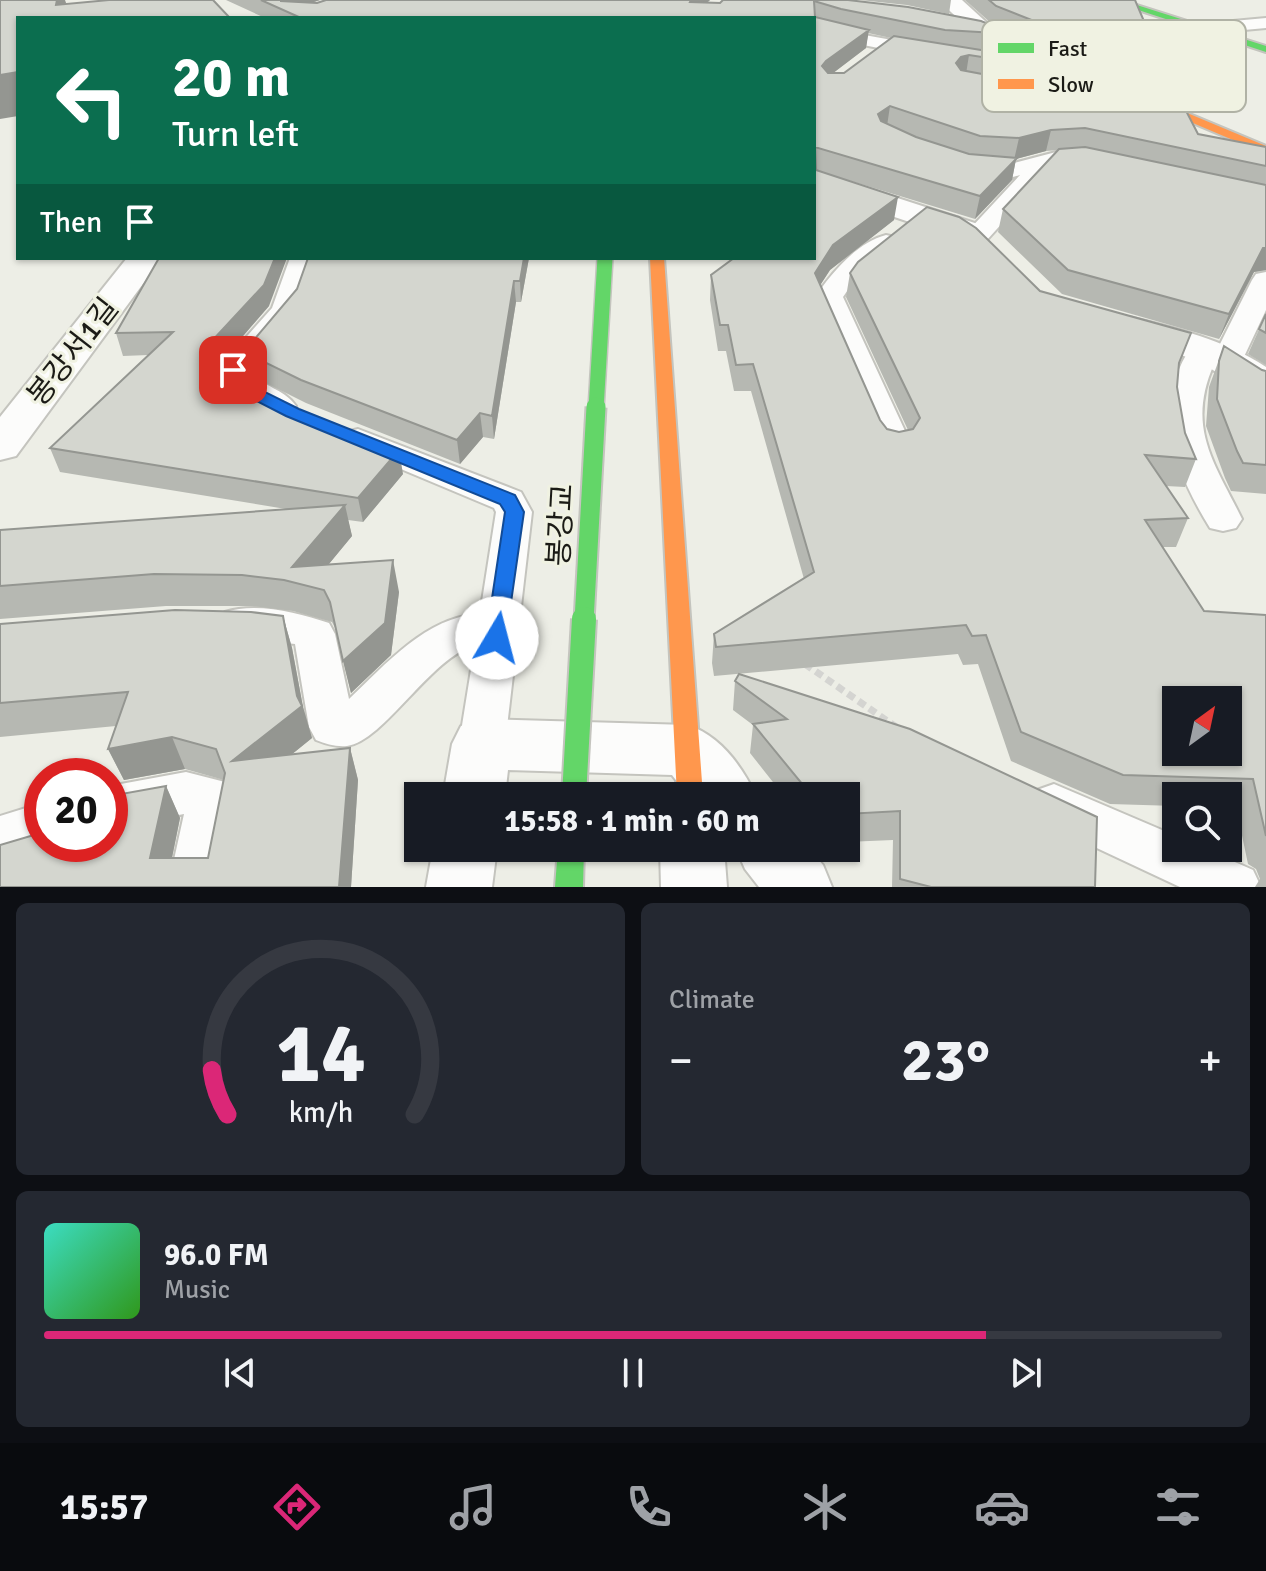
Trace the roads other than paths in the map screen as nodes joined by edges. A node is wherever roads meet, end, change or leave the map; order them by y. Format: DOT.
graph roads {
  1 [pos="949,0"];
  2 [pos="1112,0"];
  3 [pos="1151,0"];
  4 [pos="929,19"];
  5 [pos="1175,20"];
  6 [pos="1214,20"];
  7 [pos="1266,23"];
  8 [pos="1246,25"];
  9 [pos="816,27"];
  10 [pos="982,29"];
  11 [pos="1246,30"];
  12 [pos="982,31"];
  13 [pos="1266,36"];
  14 [pos="1246,43"];
  15 [pos="889,44"];
  16 [pos="1266,49"];
  17 [pos="946,55"];
  18 [pos="867,61"];
  19 [pos="1176,112"];
  20 [pos="1266,150"];
  21 [pos="945,158"];
  22 [pos="1046,161"];
  23 [pos="1110,166"];
  24 [pos="816,181"];
  25 [pos="921,215"];
  26 [pos="977,236"];
  27 [pos="143,260"];
  28 [pos="302,260"];
  29 [pos="605,260"];
  30 [pos="657,260"];
  31 [pos="1005,264"];
  32 [pos="1266,280"];
  33 [pos="1090,317"];
  34 [pos="1215,356"];
  35 [pos="1266,385"];
  36 [pos="0,446"];
  37 [pos="895,446"];
  38 [pos="1223,519"];
  39 [pos="199,625"];
  40 [pos="497,638"];
  41 [pos="478,770"];
  42 [pos="689,773"];
  43 [pos="575,782"];
  44 [pos="1008,784"];
  45 [pos="128,804"];
  46 [pos="24,831"];
  47 [pos="0,838"];
  48 [pos="463,862"];
  49 [pos="570,862"];
  50 [pos="693,862"];
  51 [pos="779,862"];
  52 [pos="194,887"];
  53 [pos="459,887"];
  54 [pos="569,887"];
  55 [pos="694,887"];
  56 [pos="799,887"];
  57 [pos="1235,887"];
  1 -- 10 [label="street"];
  2 -- 5 [label="street"];
  3 -- 6 [label="street"];
  4 -- 12 [label="street"];
  7 -- 8 [label="lane"];
  9 -- 15 [label="lane"];
  11 -- 13 [label="street"];
  14 -- 16 [label="street"];
  15 -- 17 [label="lane"];
  15 -- 18 [label="lane"];
  19 -- 20 [label="street"];
  21 -- 22 [label="lane"];
  22 -- 23 [label="lane"];
  22 -- 26 [label="lane"];
  24 -- 25 [label="street"];
  25 -- 26 [label="street"];
  25 -- 37 [label="lane"];
  26 -- 31 [label="street"];
  27 -- 36 [label="street, 봉강서1길"];
  28 -- 40 [label="lane"];
  29 -- 43 [label="street, 봉강교, bridge"];
  30 -- 42 [label="street"];
  32 -- 34 [label="lane"];
  33 -- 34 [label="street"];
  34 -- 35 [label="street"];
  34 -- 38 [label="lane"];
  39 -- 40 [label="lane"];
  40 -- 41 [label="lane"];
  41 -- 42 [label="street"];
  44 -- 57 [label="lane"];
  45 -- 52 [label="lane"];
  46 -- 47 [label="lane"];
  48 -- 53 [label="street"];
  49 -- 54 [label="street"];
  50 -- 55 [label="street"];
  51 -- 56 [label="street"];
}
